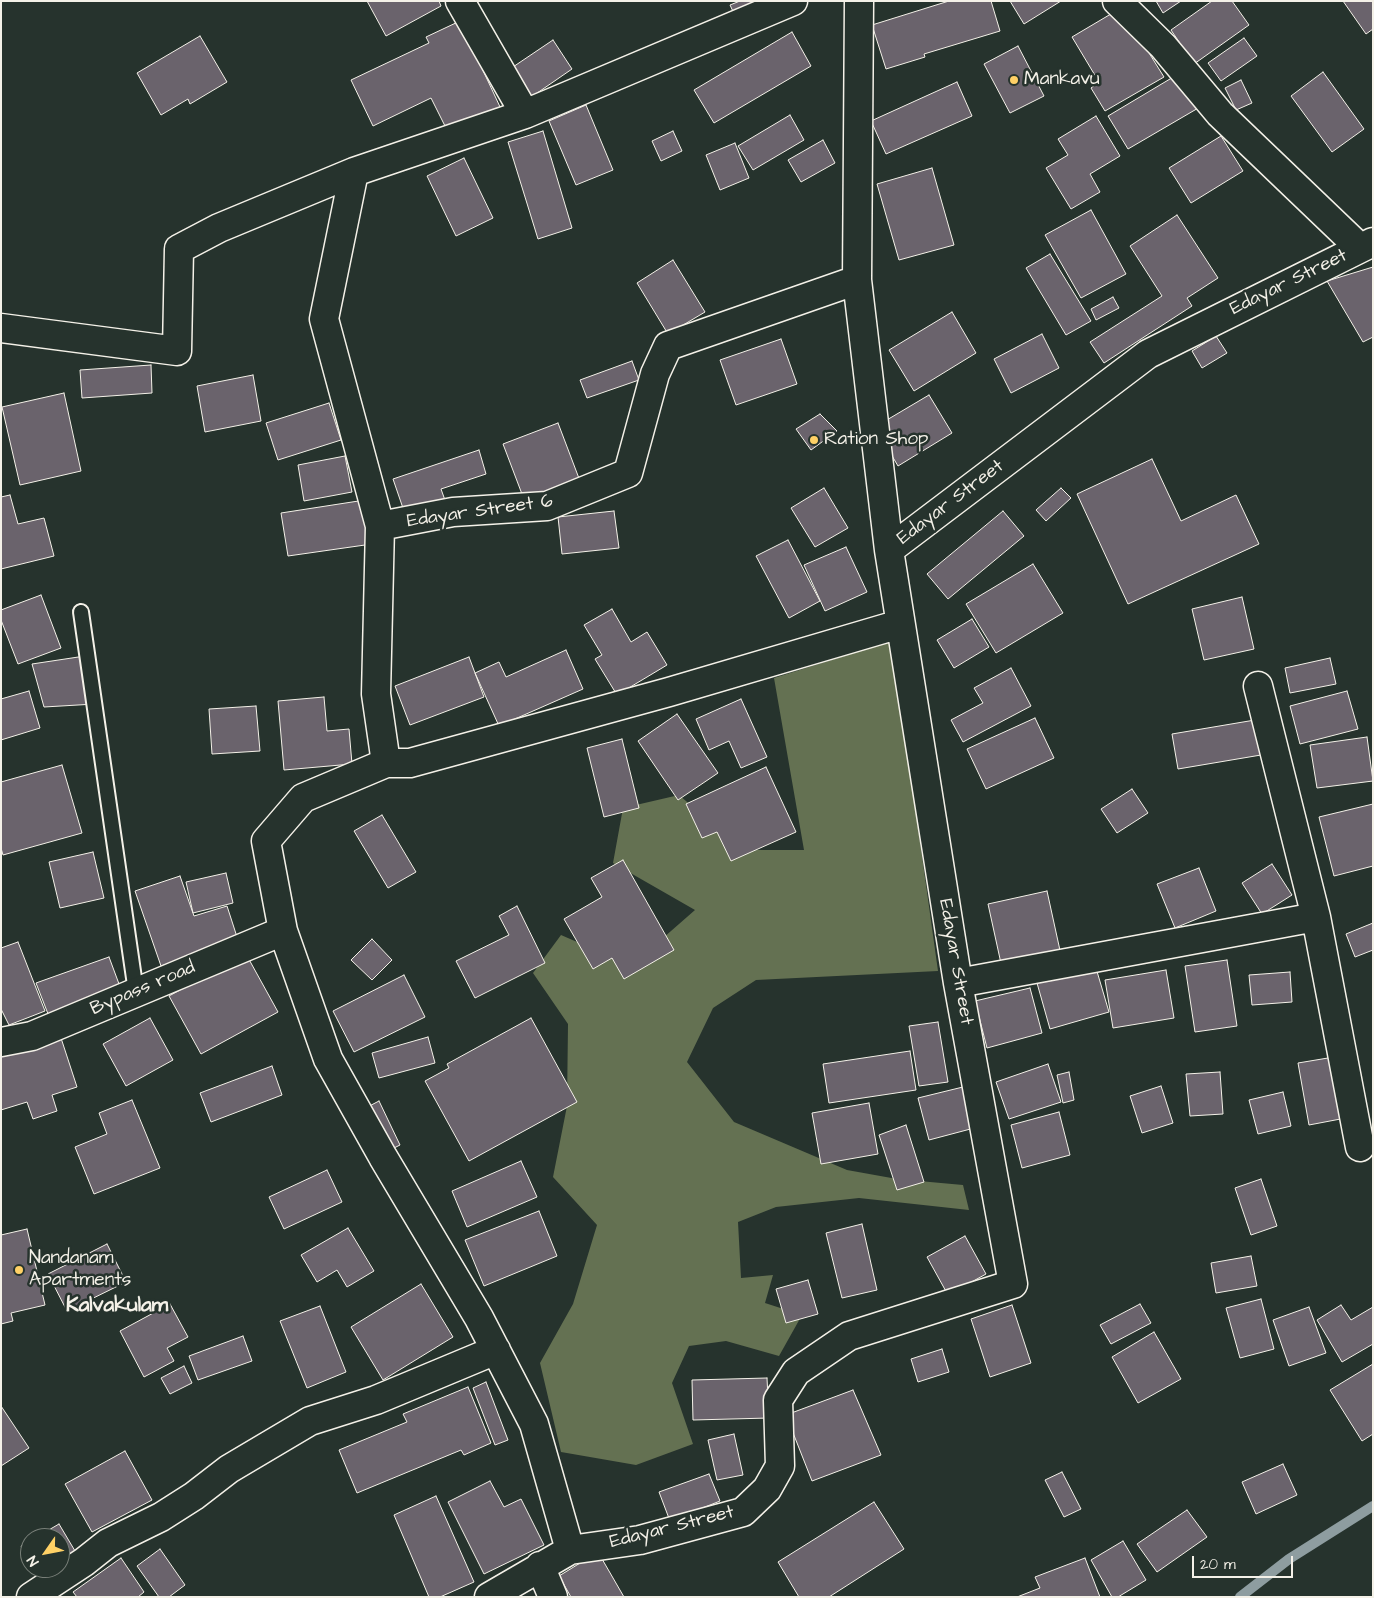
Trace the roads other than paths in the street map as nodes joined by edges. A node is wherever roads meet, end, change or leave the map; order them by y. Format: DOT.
graph roads {
  1 [pos="460,1"];
  2 [pos="793,1"];
  3 [pos="859,1"];
  4 [pos="1117,1"];
  5 [pos="525,114"];
  6 [pos="354,172"];
  7 [pos="1366,245"];
  8 [pos="857,280"];
  9 [pos="1,328"];
  10 [pos="380,526"];
  11 [pos="889,550"];
  12 [pos="81,612"];
  13 [pos="900,624"];
  14 [pos="1258,686"];
  15 [pos="386,763"];
  16 [pos="1316,917"];
  17 [pos="282,931"];
  18 [pos="958,984"];
  19 [pos="136,992"];
  20 [pos="1,1042"];
  21 [pos="1360,1147"];
  22 [pos="496,1350"];
  23 [pos="570,1550"];
  24 [pos="540,1566"];
  25 [pos="31,1597"];
  26 [pos="489,1597"];
  27 [pos="553,1597"];
  1 -- 5 [label="street"];
  2 -- 5 [label="street"];
  3 -- 8 [label="street"];
  4 -- 7 [label="street"];
  5 -- 6 [label="street"];
  6 -- 9 [label="street"];
  6 -- 10 [label="street"];
  7 -- 11 [label="street, Edayar Street"];
  8 -- 10 [label="street, Edayar Street 6"];
  8 -- 11 [label="street"];
  10 -- 15 [label="street, Edayar Street 6"];
  11 -- 13 [label="street, Edayar Street"];
  12 -- 19 [label="lane"];
  13 -- 15 [label="street"];
  13 -- 18 [label="street, Edayar Street"];
  14 -- 16 [label="street"];
  15 -- 17 [label="street"];
  16 -- 18 [label="street"];
  16 -- 21 [label="street"];
  17 -- 19 [label="street, Bypass road"];
  17 -- 22 [label="street"];
  18 -- 23 [label="street, Edayar Street"];
  19 -- 20 [label="street, Bypass road"];
  22 -- 23 [label="street"];
  22 -- 25 [label="street"];
  23 -- 24 [label="street, Edayar Street"];
  24 -- 26 [label="street, Edayar Street"];
  24 -- 27 [label="street"];
}
